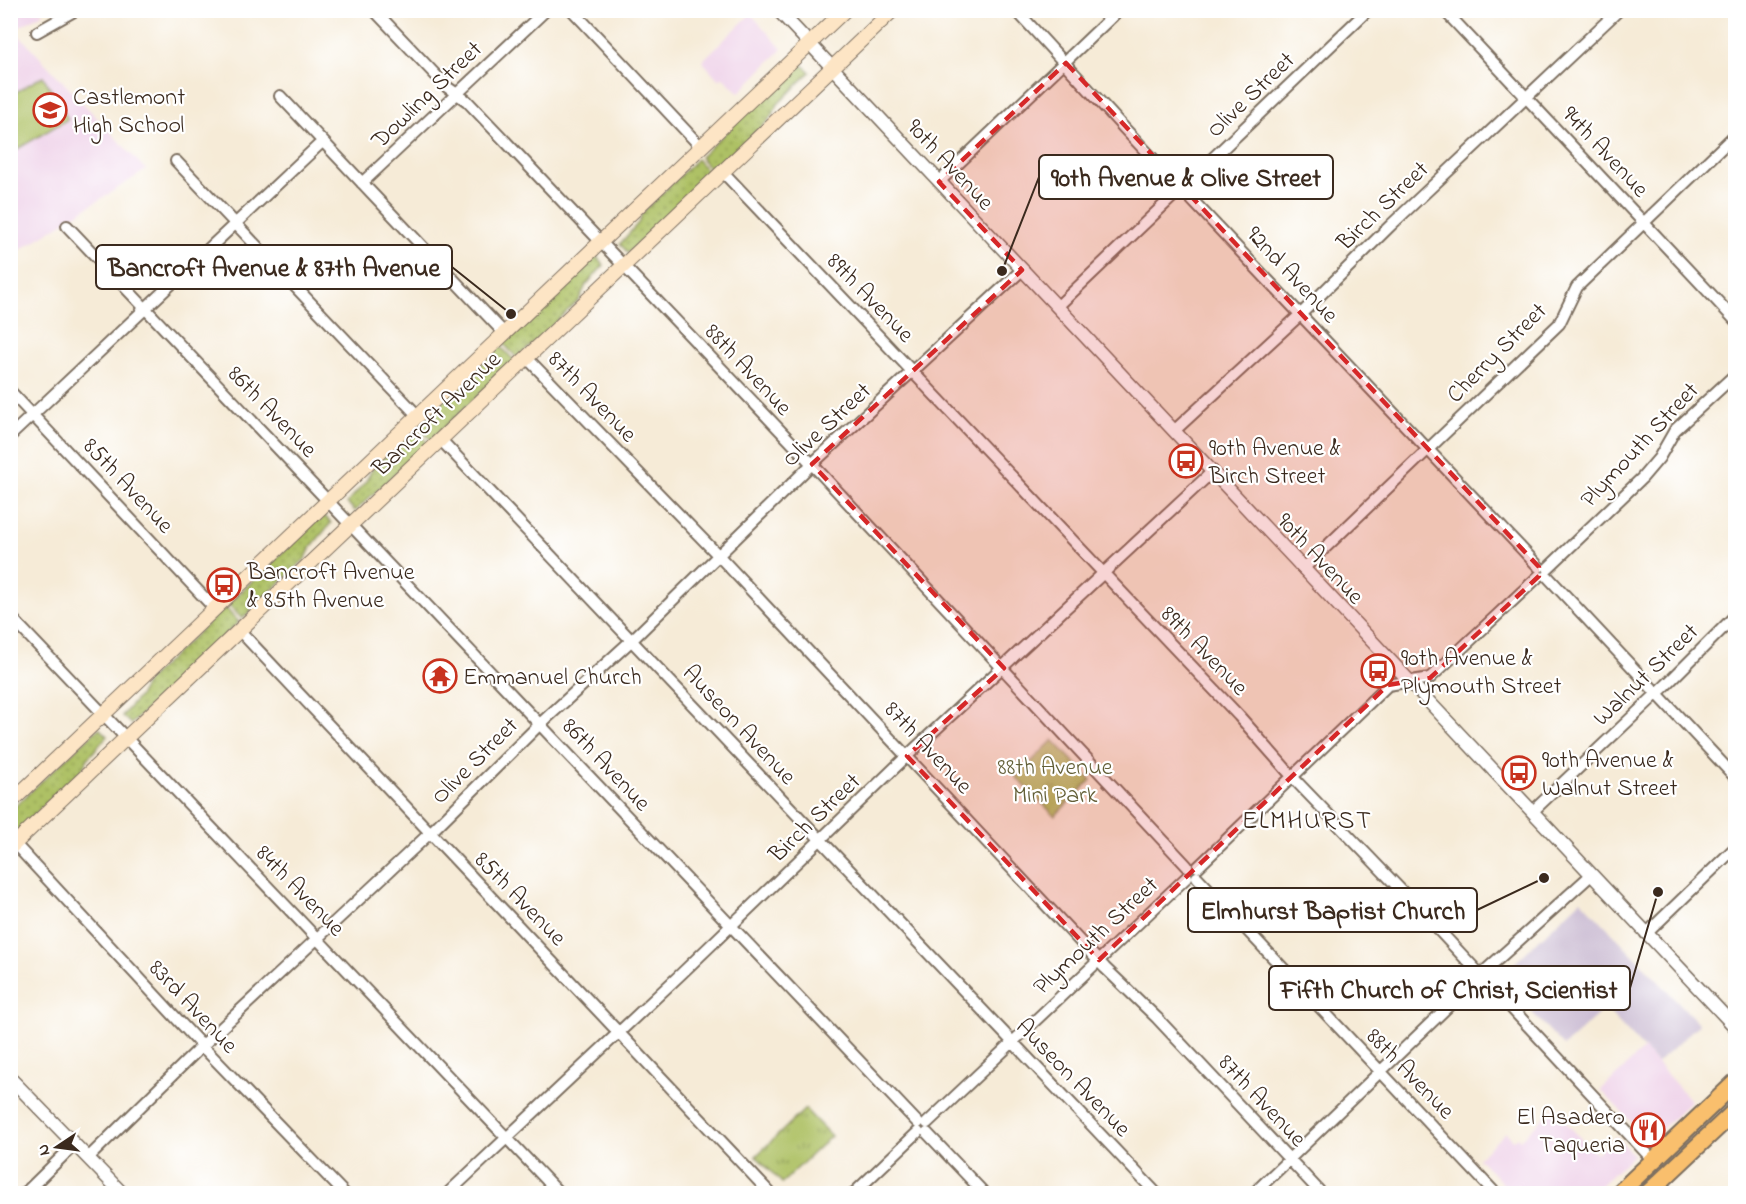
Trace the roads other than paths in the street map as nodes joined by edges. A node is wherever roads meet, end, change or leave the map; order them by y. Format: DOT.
graph roads {
  1 [pos="75,10"];
  2 [pos="374,10"];
  3 [pos="546,10"];
  4 [pos="572,10"];
  5 [pos="778,10"];
  6 [pos="845,10"];
  7 [pos="893,10"];
  8 [pos="1016,10"];
  9 [pos="1119,10"];
  10 [pos="1368,10"];
  11 [pos="1444,10"];
  12 [pos="1619,10"];
  13 [pos="38,32"];
  14 [pos="809,44"];
  15 [pos="1066,63"];
  16 [pos="832,68"];
  17 [pos="456,94"];
  18 [pos="280,96"];
  19 [pos="1527,98"];
  20 [pos="1736,134"];
  21 [pos="322,142"];
  22 [pos="701,147"];
  23 [pos="176,161"];
  24 [pos="723,172"];
  25 [pos="939,182"];
  26 [pos="362,183"];
  27 [pos="1183,188"];
  28 [pos="1642,222"];
  29 [pos="235,223"];
  30 [pos="67,226"];
  31 [pos="601,243"];
  32 [pos="623,267"];
  33 [pos="1022,270"];
  34 [pos="1057,307"];
  35 [pos="146,309"];
  36 [pos="1301,314"];
  37 [pos="1736,321"];
  38 [pos="505,334"];
  39 [pos="527,358"];
  40 [pos="913,371"];
  41 [pos="1736,374"];
  42 [pos="10,391"];
  43 [pos="33,414"];
  44 [pos="418,416"];
  45 [pos="1174,431"];
  46 [pos="10,436"];
  47 [pos="441,440"];
  48 [pos="1430,449"];
  49 [pos="812,464"];
  50 [pos="1212,472"];
  51 [pos="329,501"];
  52 [pos="352,524"];
  53 [pos="718,555"];
  54 [pos="1303,569"];
  55 [pos="1102,572"];
  56 [pos="1543,572"];
  57 [pos="215,609"];
  58 [pos="1736,615"];
  59 [pos="10,616"];
  60 [pos="240,631"];
  61 [pos="633,639"];
  62 [pos="1003,667"];
  63 [pos="1409,682"];
  64 [pos="1658,693"];
  65 [pos="105,714"];
  66 [pos="540,724"];
  67 [pos="127,738"];
  68 [pos="907,756"];
  69 [pos="1292,777"];
  70 [pos="1736,778"];
  71 [pos="10,803"];
  72 [pos="1532,812"];
  73 [pos="430,833"];
  74 [pos="820,840"];
  75 [pos="13,846"];
  76 [pos="1736,847"];
  77 [pos="1192,872"];
  78 [pos="1591,875"];
  79 [pos="730,926"];
  80 [pos="1646,934"];
  81 [pos="317,938"];
  82 [pos="1099,960"];
  83 [pos="1481,975"];
  84 [pos="1736,1028"];
  85 [pos="619,1031"];
  86 [pos="1012,1042"];
  87 [pos="202,1046"];
  88 [pos="1382,1071"];
  89 [pos="10,1078"];
  90 [pos="1736,1082"];
  91 [pos="1736,1110"];
  92 [pos="922,1128"];
  93 [pos="506,1137"];
  94 [pos="75,1144"];
  95 [pos="88,1158"];
  96 [pos="1289,1158"];
  97 [pos="1653,1160"];
  98 [pos="24,1194"];
  99 [pos="123,1194"];
  100 [pos="345,1194"];
  101 [pos="447,1194"];
  102 [pos="560,1194"];
  103 [pos="771,1194"];
  104 [pos="853,1194"];
  105 [pos="985,1194"];
  106 [pos="1157,1194"];
  107 [pos="1253,1194"];
  108 [pos="1322,1194"];
  109 [pos="1496,1194"];
  110 [pos="1618,1194"];
  111 [pos="1647,1194"];
  1 -- 13 [label="street"];
  2 -- 17 [label="street, 88th Avenue"];
  3 -- 17 [label="street, Dowling Street"];
  4 -- 22 [label="street"];
  5 -- 14 [label="street, 90th Avenue"];
  6 -- 14 [label="main road, Bancroft Avenue"];
  7 -- 16 [label="main road, Bancroft Avenue"];
  8 -- 15 [label="street, 92nd Avenue"];
  9 -- 15 [label="street"];
  10 -- 27 [label="street, Olive Street"];
  11 -- 19 [label="street, 94th Avenue"];
  12 -- 19 [label="street, Birch Street"];
  14 -- 16 [label="street, 90th Avenue"];
  14 -- 22 [label="main road, Bancroft Avenue"];
  15 -- 25 [label="street"];
  15 -- 27 [label="street, 92nd Avenue"];
  16 -- 24 [label="main road, Bancroft Avenue"];
  16 -- 25 [label="street, 90th Avenue"];
  17 -- 26 [label="street, Dowling Street"];
  17 -- 31 [label="street, 88th Avenue"];
  18 -- 21 [label="street"];
  19 -- 28 [label="street, 94th Avenue"];
  19 -- 36 [label="street, Birch Street"];
  20 -- 28 [label="street, Cherry Street"];
  21 -- 26 [label="street"];
  21 -- 29 [label="street"];
  22 -- 31 [label="main road, Bancroft Avenue"];
  23 -- 29 [label="street"];
  24 -- 32 [label="main road, Bancroft Avenue"];
  24 -- 40 [label="street, 89th Avenue"];
  25 -- 33 [label="street, 90th Avenue"];
  26 -- 38 [label="street"];
  27 -- 34 [label="street, Olive Street"];
  27 -- 36 [label="street, 92nd Avenue"];
  28 -- 37 [label="street, 94th Avenue"];
  28 -- 48 [label="street, Cherry Street"];
  29 -- 35 [label="street"];
  29 -- 44 [label="street"];
  30 -- 35 [label="street, 86th Avenue"];
  31 -- 32 [label="street, 88th Avenue"];
  31 -- 38 [label="main road, Bancroft Avenue"];
  32 -- 39 [label="main road, Bancroft Avenue"];
  32 -- 49 [label="street, 88th Avenue"];
  33 -- 34 [label="street, 90th Avenue"];
  33 -- 40 [label="street, Olive Street"];
  34 -- 45 [label="street, 90th Avenue"];
  35 -- 43 [label="street"];
  35 -- 51 [label="street, 86th Avenue"];
  36 -- 45 [label="street, Birch Street"];
  36 -- 48 [label="street, 92nd Avenue"];
  38 -- 44 [label="main road, Bancroft Avenue"];
  39 -- 47 [label="main road, Bancroft Avenue"];
  39 -- 53 [label="street, 87th Avenue"];
  40 -- 49 [label="street, Olive Street"];
  40 -- 55 [label="street, 89th Avenue"];
  41 -- 56 [label="street, Plymouth Street"];
  42 -- 43 [label="street, 85th Avenue"];
  43 -- 46 [label="street"];
  43 -- 57 [label="street, 85th Avenue"];
  44 -- 51 [label="main road, Bancroft Avenue"];
  45 -- 50 [label="street, 90th Avenue"];
  47 -- 52 [label="main road, Bancroft Avenue"];
  47 -- 61 [label="street, Auseon Avenue"];
  48 -- 54 [label="street, Cherry Street"];
  48 -- 56 [label="street, 92nd Avenue"];
  49 -- 53 [label="street, Olive Street"];
  49 -- 62 [label="street, 88th Avenue"];
  50 -- 54 [label="street, 90th Avenue"];
  50 -- 55 [label="street, Birch Street"];
  51 -- 52 [label="street, 86th Avenue"];
  51 -- 57 [label="main road, Bancroft Avenue"];
  52 -- 60 [label="main road, Bancroft Avenue"];
  52 -- 66 [label="street, 86th Avenue"];
  53 -- 61 [label="street, Olive Street"];
  53 -- 68 [label="street, 87th Avenue"];
  54 -- 63 [label="street, 90th Avenue"];
  55 -- 62 [label="street, Birch Street"];
  55 -- 69 [label="street, 89th Avenue"];
  56 -- 63 [label="street, Plymouth Street"];
  56 -- 64 [label="street, 92nd Avenue"];
  57 -- 65 [label="main road, Bancroft Avenue"];
  58 -- 64 [label="street, Walnut Street"];
  59 -- 65 [label="street, 84th Avenue"];
  60 -- 67 [label="main road, Bancroft Avenue"];
  60 -- 73 [label="street, 85th Avenue"];
  61 -- 66 [label="street, Olive Street"];
  61 -- 74 [label="street, Auseon Avenue"];
  62 -- 68 [label="street, Birch Street"];
  62 -- 77 [label="street, 88th Avenue"];
  63 -- 69 [label="street, Plymouth Street"];
  63 -- 72 [label="street, 90th Avenue"];
  64 -- 70 [label="street, 92nd Avenue"];
  64 -- 72 [label="street, Walnut Street"];
  65 -- 67 [label="street, 84th Avenue"];
  65 -- 71 [label="main road, Bancroft Avenue"];
  66 -- 73 [label="street, Olive Street"];
  66 -- 79 [label="street, 86th Avenue"];
  67 -- 75 [label="main road, Bancroft Avenue"];
  67 -- 81 [label="street, 84th Avenue"];
  68 -- 74 [label="street, Birch Street"];
  68 -- 82 [label="street, 87th Avenue"];
  69 -- 77 [label="street, Plymouth Street"];
  69 -- 83 [label="street, 89th Avenue"];
  72 -- 78 [label="street, 90th Avenue"];
  73 -- 81 [label="street, Olive Street"];
  73 -- 85 [label="street, 85th Avenue"];
  74 -- 79 [label="street, Birch Street"];
  74 -- 86 [label="street, Auseon Avenue"];
  75 -- 87 [label="street, 83rd Avenue"];
  76 -- 80 [label="street"];
  77 -- 82 [label="street, Plymouth Street"];
  77 -- 88 [label="street, 88th Avenue"];
  78 -- 80 [label="street, 90th Avenue"];
  78 -- 83 [label="street"];
  79 -- 85 [label="street, Birch Street"];
  79 -- 92 [label="street, 86th Avenue"];
  80 -- 84 [label="street, 90th Avenue"];
  81 -- 87 [label="street, Olive Street"];
  81 -- 93 [label="street, 84th Avenue"];
  82 -- 86 [label="street, Plymouth Street"];
  82 -- 96 [label="street, 87th Avenue"];
  83 -- 88 [label="street"];
  83 -- 97 [label="street, 89th Avenue"];
  85 -- 93 [label="street, Birch Street"];
  85 -- 103 [label="street, 85th Avenue"];
  86 -- 92 [label="street, Plymouth Street"];
  86 -- 106 [label="street, Auseon Avenue"];
  87 -- 95 [label="street, Olive Street"];
  87 -- 100 [label="street, 83rd Avenue"];
  88 -- 96 [label="street"];
  88 -- 109 [label="street, 88th Avenue"];
  89 -- 94 [label="street"];
  90 -- 97 [label="main road"];
  91 -- 111 [label="main road"];
  92 -- 104 [label="street, Plymouth Street"];
  92 -- 105 [label="street, 86th Avenue"];
  93 -- 101 [label="street, Birch Street"];
  93 -- 102 [label="street, 84th Avenue"];
  94 -- 95 [label="street"];
  94 -- 98 [label="street"];
  95 -- 99 [label="street"];
  96 -- 107 [label="street"];
  96 -- 108 [label="street, 87th Avenue"];
  97 -- 110 [label="main road"];
}
